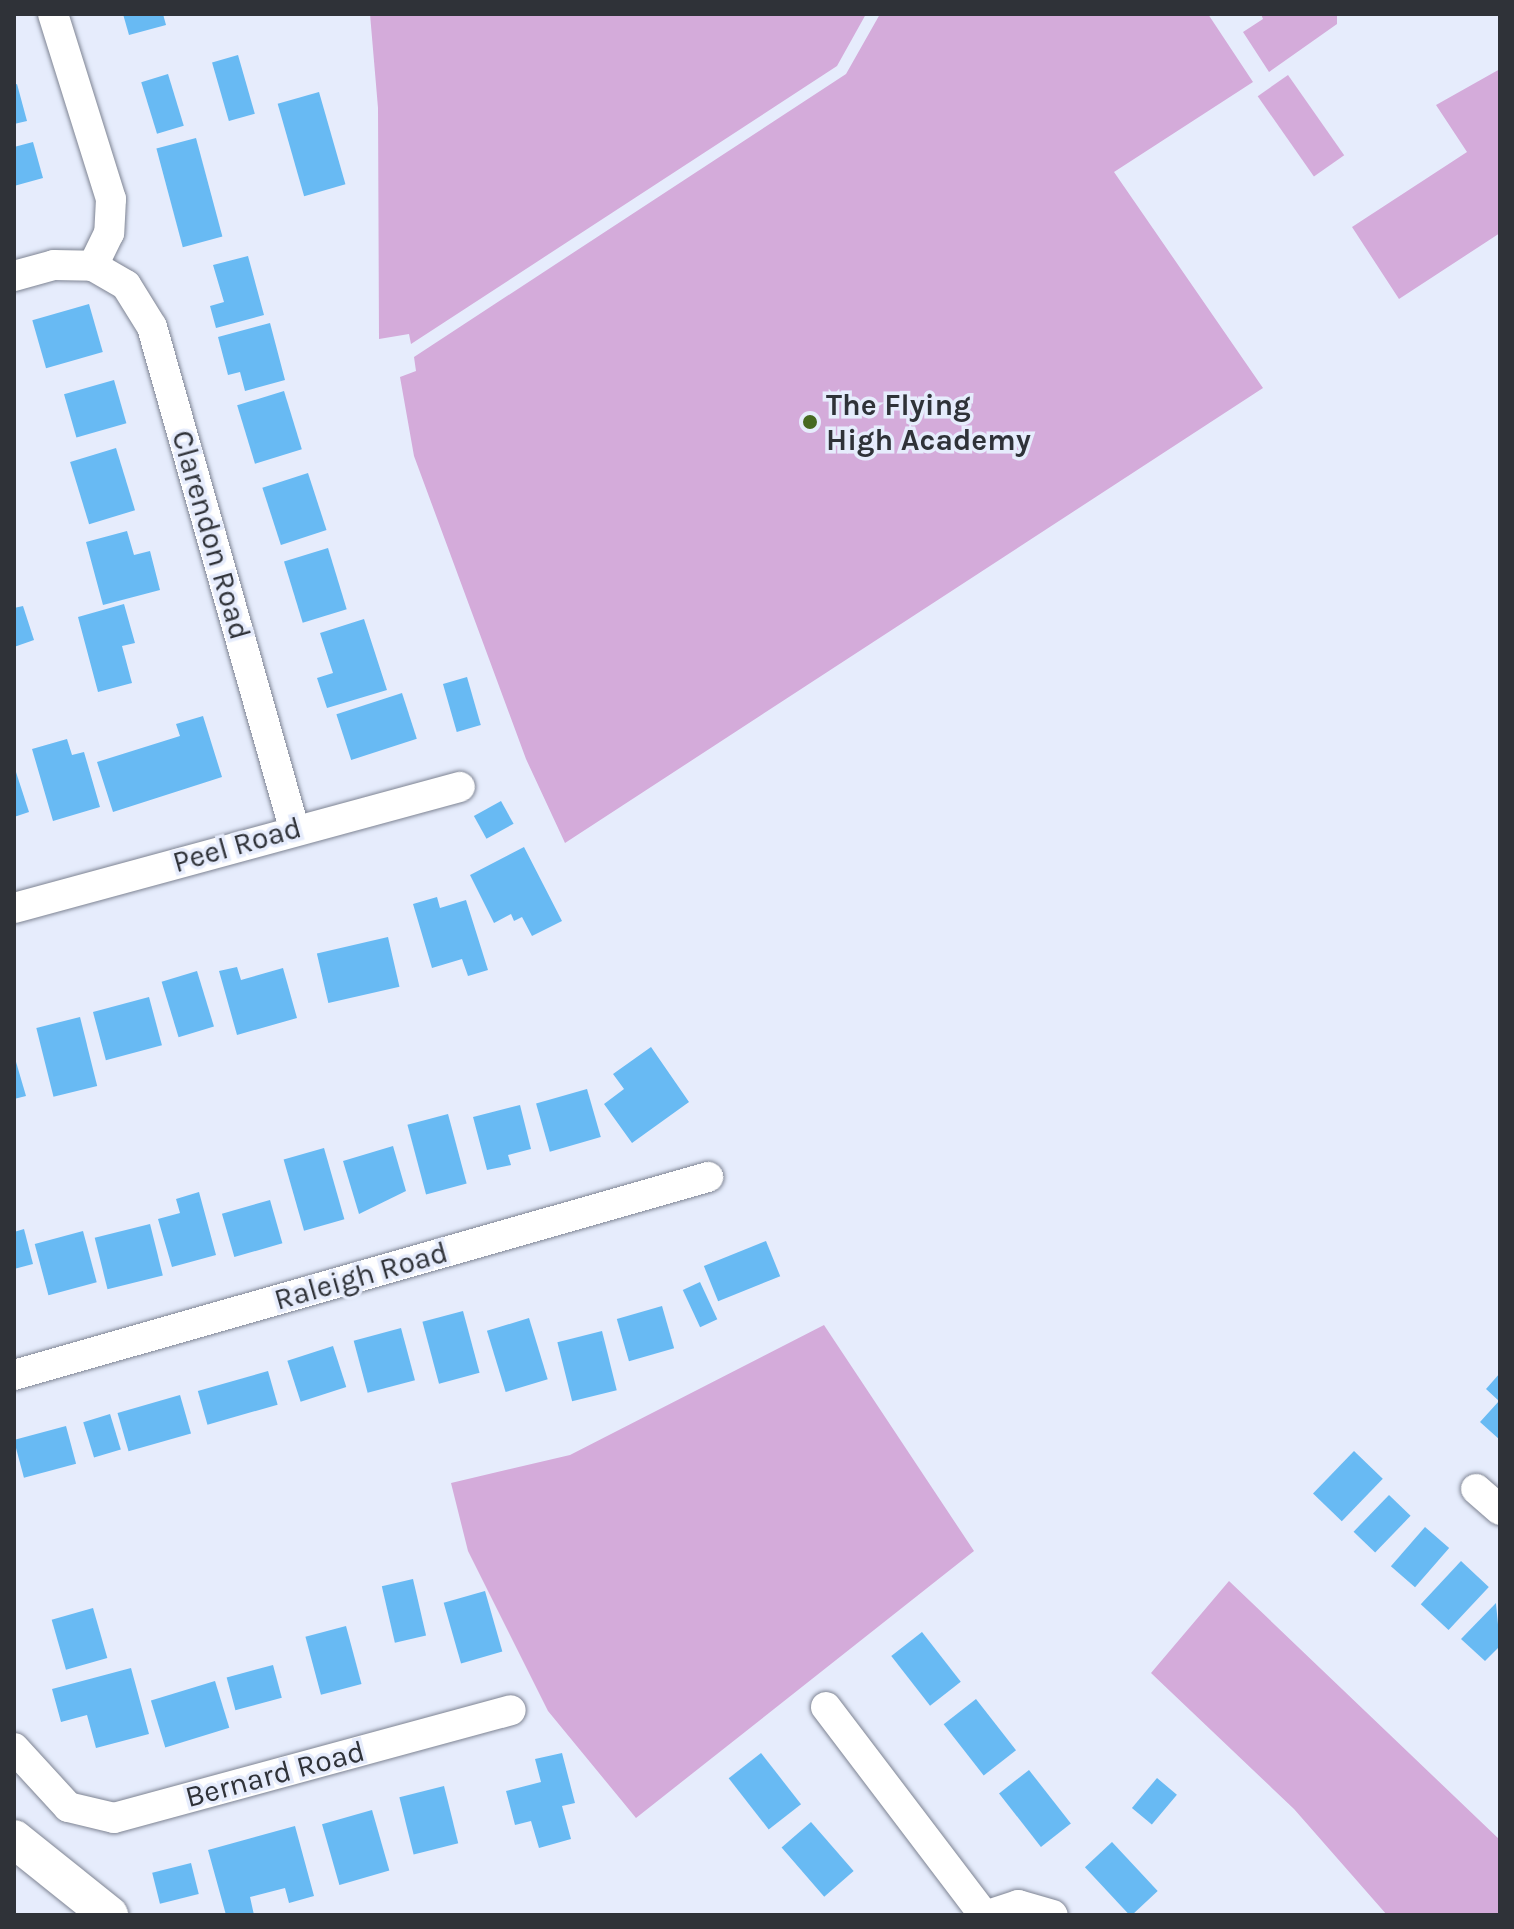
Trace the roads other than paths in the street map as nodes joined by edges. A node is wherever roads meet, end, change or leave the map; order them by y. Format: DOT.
graph roads {
  1 [pos="53,14"];
  2 [pos="93,266"];
  3 [pos="14,276"];
  4 [pos="460,787"];
  5 [pos="294,828"];
  6 [pos="14,908"];
  7 [pos="708,1177"];
  8 [pos="14,1375"];
  9 [pos="1476,1489"];
  10 [pos="1500,1510"];
  11 [pos="826,1707"];
  12 [pos="511,1710"];
  13 [pos="14,1748"];
  14 [pos="14,1839"];
  15 [pos="109,1915"];
  16 [pos="986,1915"];
  17 [pos="1053,1915"];
  1 -- 2 [label="street"];
  2 -- 3 [label="street"];
  2 -- 5 [label="street, Clarendon Road"];
  4 -- 5 [label="street, Peel Road"];
  5 -- 6 [label="street, Peel Road"];
  7 -- 8 [label="street, Raleigh Road"];
  9 -- 10 [label="street"];
  11 -- 16 [label="street"];
  12 -- 13 [label="street, Bernard Road"];
  14 -- 15 [label="street"];
  16 -- 17 [label="street"];
}
